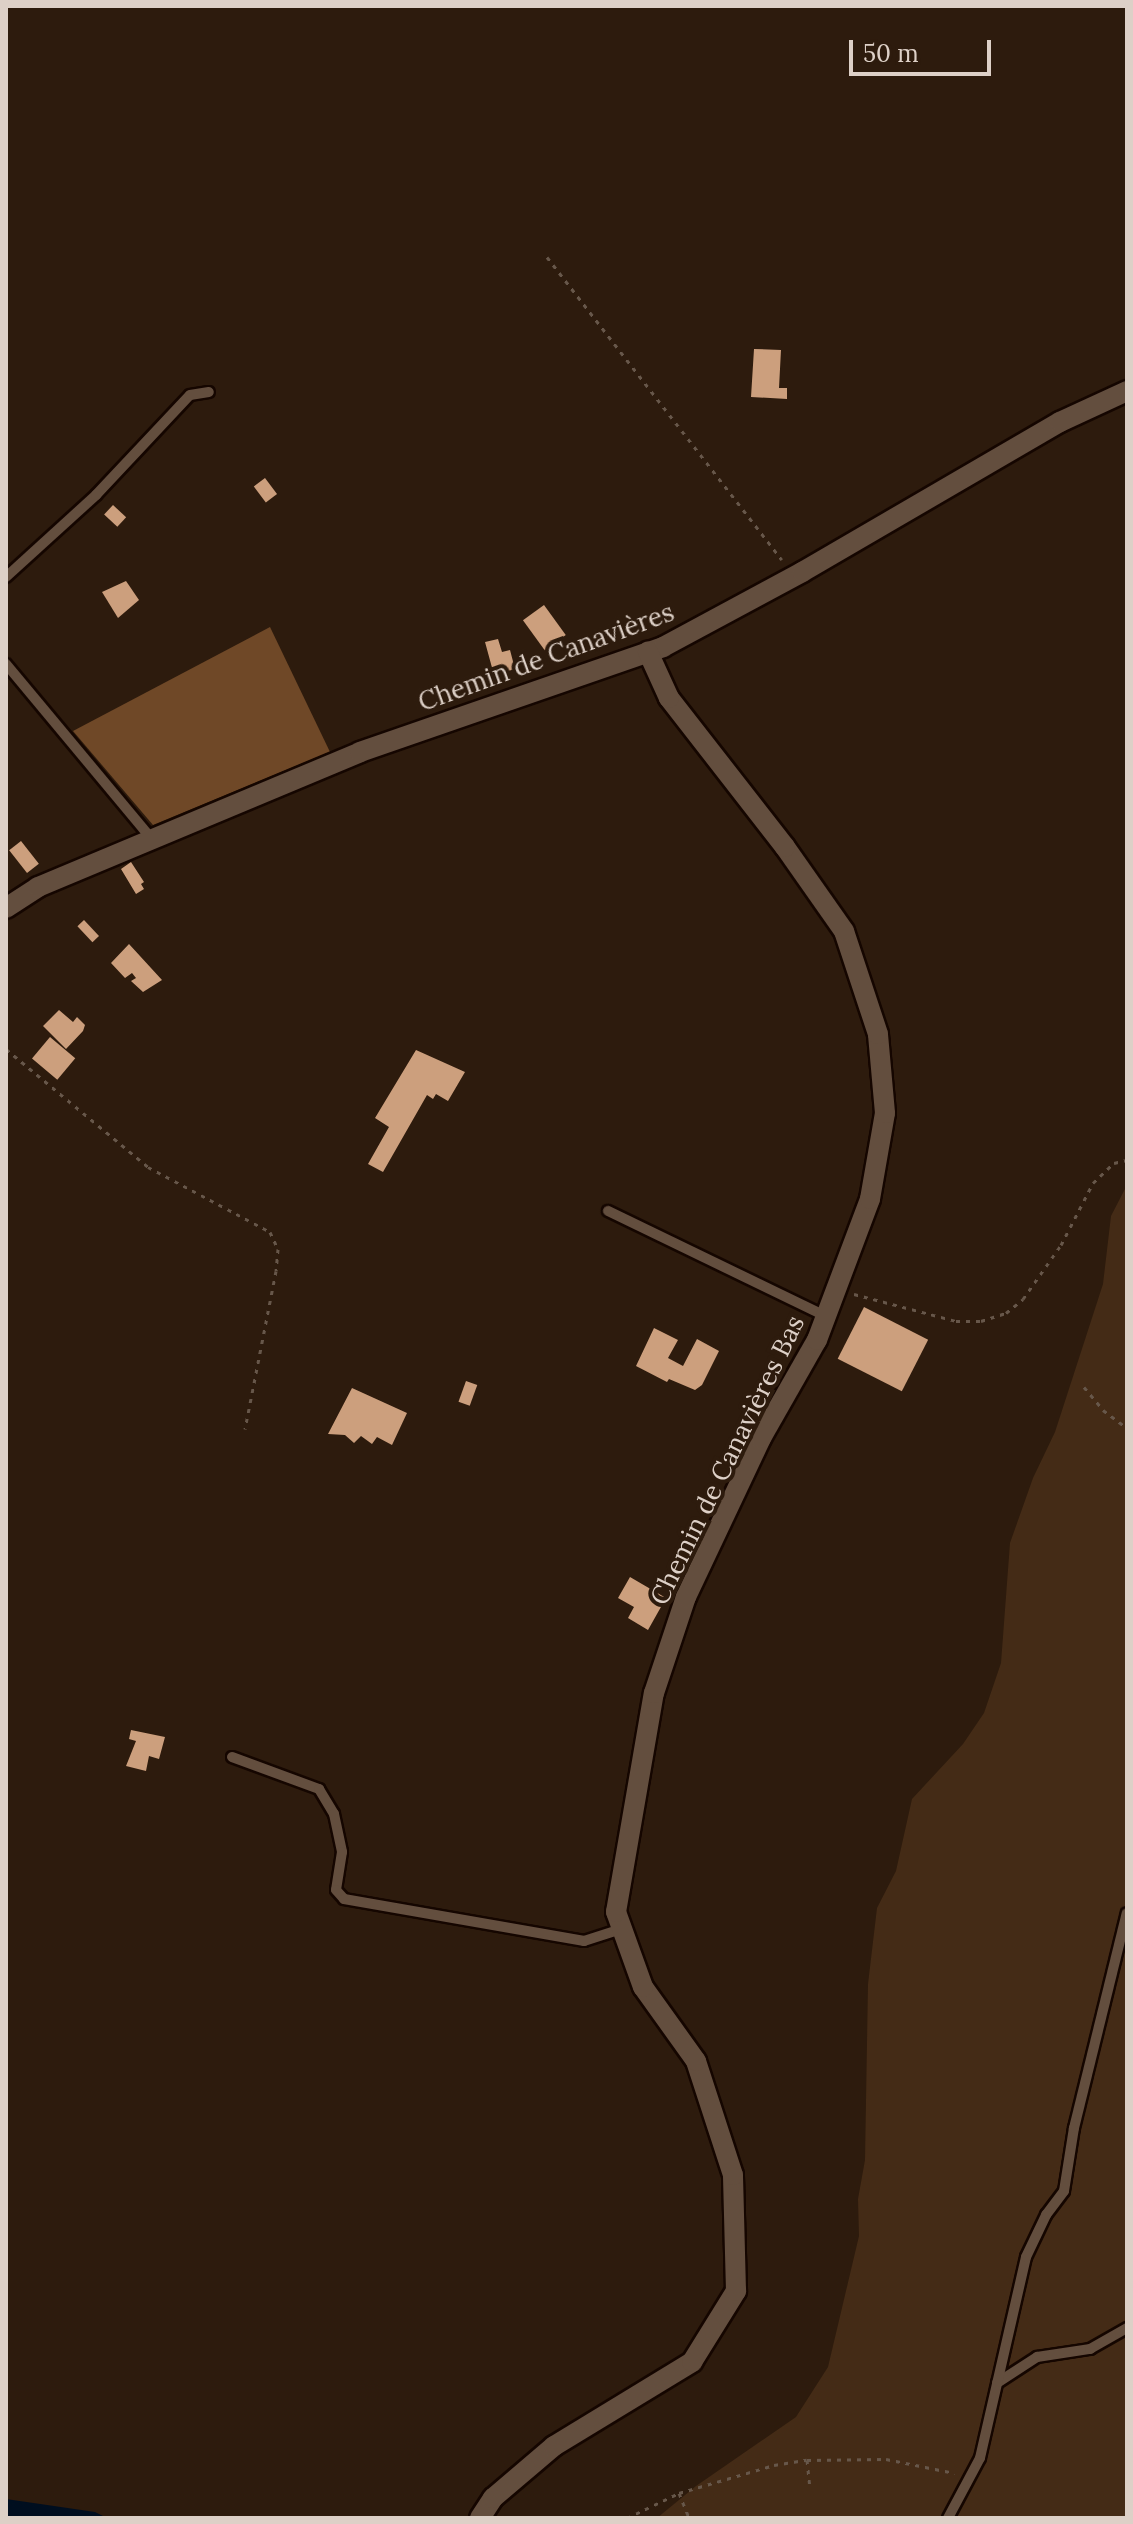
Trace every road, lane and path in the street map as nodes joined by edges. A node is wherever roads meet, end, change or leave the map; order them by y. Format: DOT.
graph roads {
  1 [pos="547,257"];
  2 [pos="1127,391"];
  3 [pos="209,392"];
  4 [pos="802,572"];
  5 [pos="6,577"];
  6 [pos="648,652"];
  7 [pos="6,664"];
  8 [pos="151,838"];
  9 [pos="6,908"];
  10 [pos="6,1049"];
  11 [pos="1127,1160"];
  12 [pos="608,1211"];
  13 [pos="835,1288"];
  14 [pos="825,1316"];
  15 [pos="1084,1387"];
  16 [pos="1127,1428"];
  17 [pos="245,1429"];
  18 [pos="232,1757"];
  19 [pos="1127,1913"];
  20 [pos="622,1929"];
  21 [pos="1127,2328"];
  22 [pos="997,2383"];
  23 [pos="807,2460"];
  24 [pos="972,2476"];
  25 [pos="810,2488"];
  26 [pos="679,2493"];
  27 [pos="480,2518"];
  28 [pos="627,2518"];
  29 [pos="689,2518"];
  30 [pos="948,2518"];
  1 -- 4 [label="path"];
  2 -- 4 [label="street, Chemin de Canavières"];
  3 -- 5 [label="lane"];
  4 -- 6 [label="street, Chemin de Canavières"];
  6 -- 8 [label="street, Chemin de Canavières"];
  6 -- 13 [label="street, Chemin de Canavières Bas"];
  7 -- 8 [label="lane"];
  8 -- 9 [label="street, Chemin de Canavières"];
  10 -- 17 [label="path"];
  11 -- 13 [label="path"];
  12 -- 14 [label="lane"];
  13 -- 14 [label="street, Chemin de Canavières Bas"];
  14 -- 20 [label="street, Chemin de Canavières Bas"];
  15 -- 16 [label="path"];
  18 -- 20 [label="lane"];
  19 -- 22 [label="lane"];
  20 -- 27 [label="street, Chemin de Canavières Bas"];
  21 -- 22 [label="lane"];
  22 -- 24 [label="lane"];
  23 -- 24 [label="path"];
  23 -- 25 [label="path"];
  23 -- 26 [label="path"];
  24 -- 30 [label="lane"];
  26 -- 28 [label="path"];
  26 -- 29 [label="path"];
}
